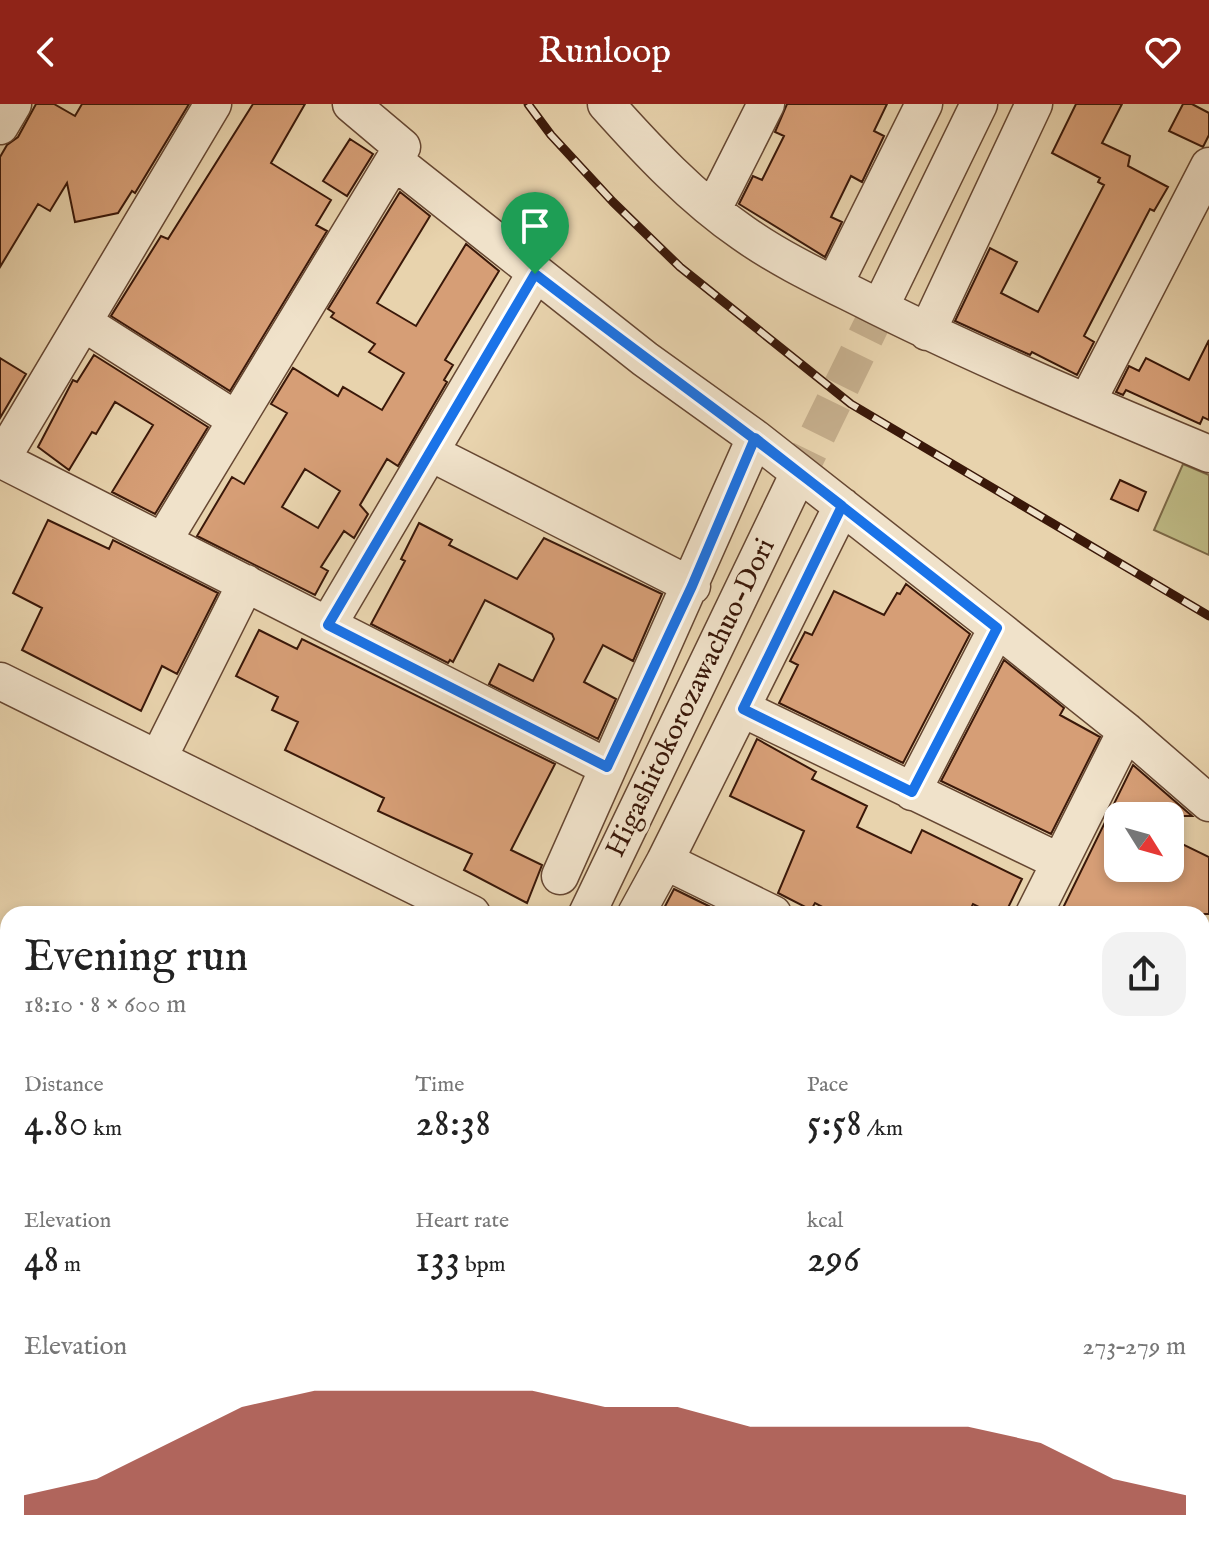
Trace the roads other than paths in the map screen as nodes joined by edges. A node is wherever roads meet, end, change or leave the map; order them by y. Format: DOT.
graph roads {
  1 [pos="13,104"];
  2 [pos="213,104"];
  3 [pos="351,104"];
  4 [pos="606,104"];
  5 [pos="766,104"];
  6 [pos="924,104"];
  7 [pos="979,104"];
  8 [pos="1034,104"];
  9 [pos="0,126"];
  10 [pos="396,162"];
  11 [pos="1209,166"];
  12 [pos="713,209"];
  13 [pos="535,274"];
  14 [pos="834,285"];
  15 [pos="887,293"];
  16 [pos="84,323"];
  17 [pos="927,332"];
  18 [pos="1087,402"];
  19 [pos="235,419"];
  20 [pos="755,438"];
  21 [pos="431,453"];
  22 [pos="1209,454"];
  23 [pos="0,459"];
  24 [pos="794,483"];
  25 [pos="842,506"];
  26 [pos="163,541"];
  27 [pos="246,583"];
  28 [pos="692,586"];
  29 [pos="328,625"];
  30 [pos="997,628"];
  31 [pos="0,681"];
  32 [pos="743,709"];
  33 [pos="1126,731"];
  34 [pos="158,759"];
  35 [pos="607,767"];
  36 [pos="912,792"];
  37 [pos="1209,803"];
  38 [pos="665,861"];
  39 [pos="1060,862"];
  40 [pos="560,876"];
  41 [pos="456,906"];
  42 [pos="591,906"];
  43 [pos="640,906"];
  44 [pos="757,906"];
  45 [pos="1038,906"];
  1 -- 9 [label="street"];
  2 -- 16 [label="street"];
  3 -- 10 [label="street"];
  4 -- 12 [label="street"];
  5 -- 12 [label="street"];
  6 -- 14 [label="street"];
  7 -- 15 [label="street"];
  8 -- 17 [label="street"];
  10 -- 13 [label="street"];
  10 -- 19 [label="street"];
  11 -- 18 [label="street"];
  12 -- 14 [label="street"];
  13 -- 20 [label="street"];
  13 -- 21 [label="street"];
  14 -- 17 [label="street"];
  16 -- 19 [label="street"];
  16 -- 23 [label="street"];
  17 -- 18 [label="street"];
  18 -- 22 [label="street"];
  19 -- 26 [label="street"];
  20 -- 25 [label="street"];
  20 -- 28 [label="street"];
  21 -- 28 [label="street"];
  21 -- 29 [label="street"];
  23 -- 26 [label="street"];
  24 -- 42 [label="street, Higashitokorozawachuo-Dori"];
  25 -- 30 [label="street"];
  25 -- 32 [label="street"];
  26 -- 27 [label="street"];
  27 -- 29 [label="street"];
  27 -- 34 [label="street"];
  28 -- 35 [label="street"];
  29 -- 35 [label="street"];
  30 -- 33 [label="street"];
  30 -- 36 [label="street"];
  31 -- 34 [label="street"];
  32 -- 36 [label="street"];
  32 -- 38 [label="street"];
  33 -- 37 [label="street"];
  33 -- 39 [label="street"];
  34 -- 41 [label="street"];
  35 -- 40 [label="street"];
  36 -- 39 [label="street"];
  38 -- 43 [label="street"];
  38 -- 44 [label="street"];
  39 -- 45 [label="street"];
}
